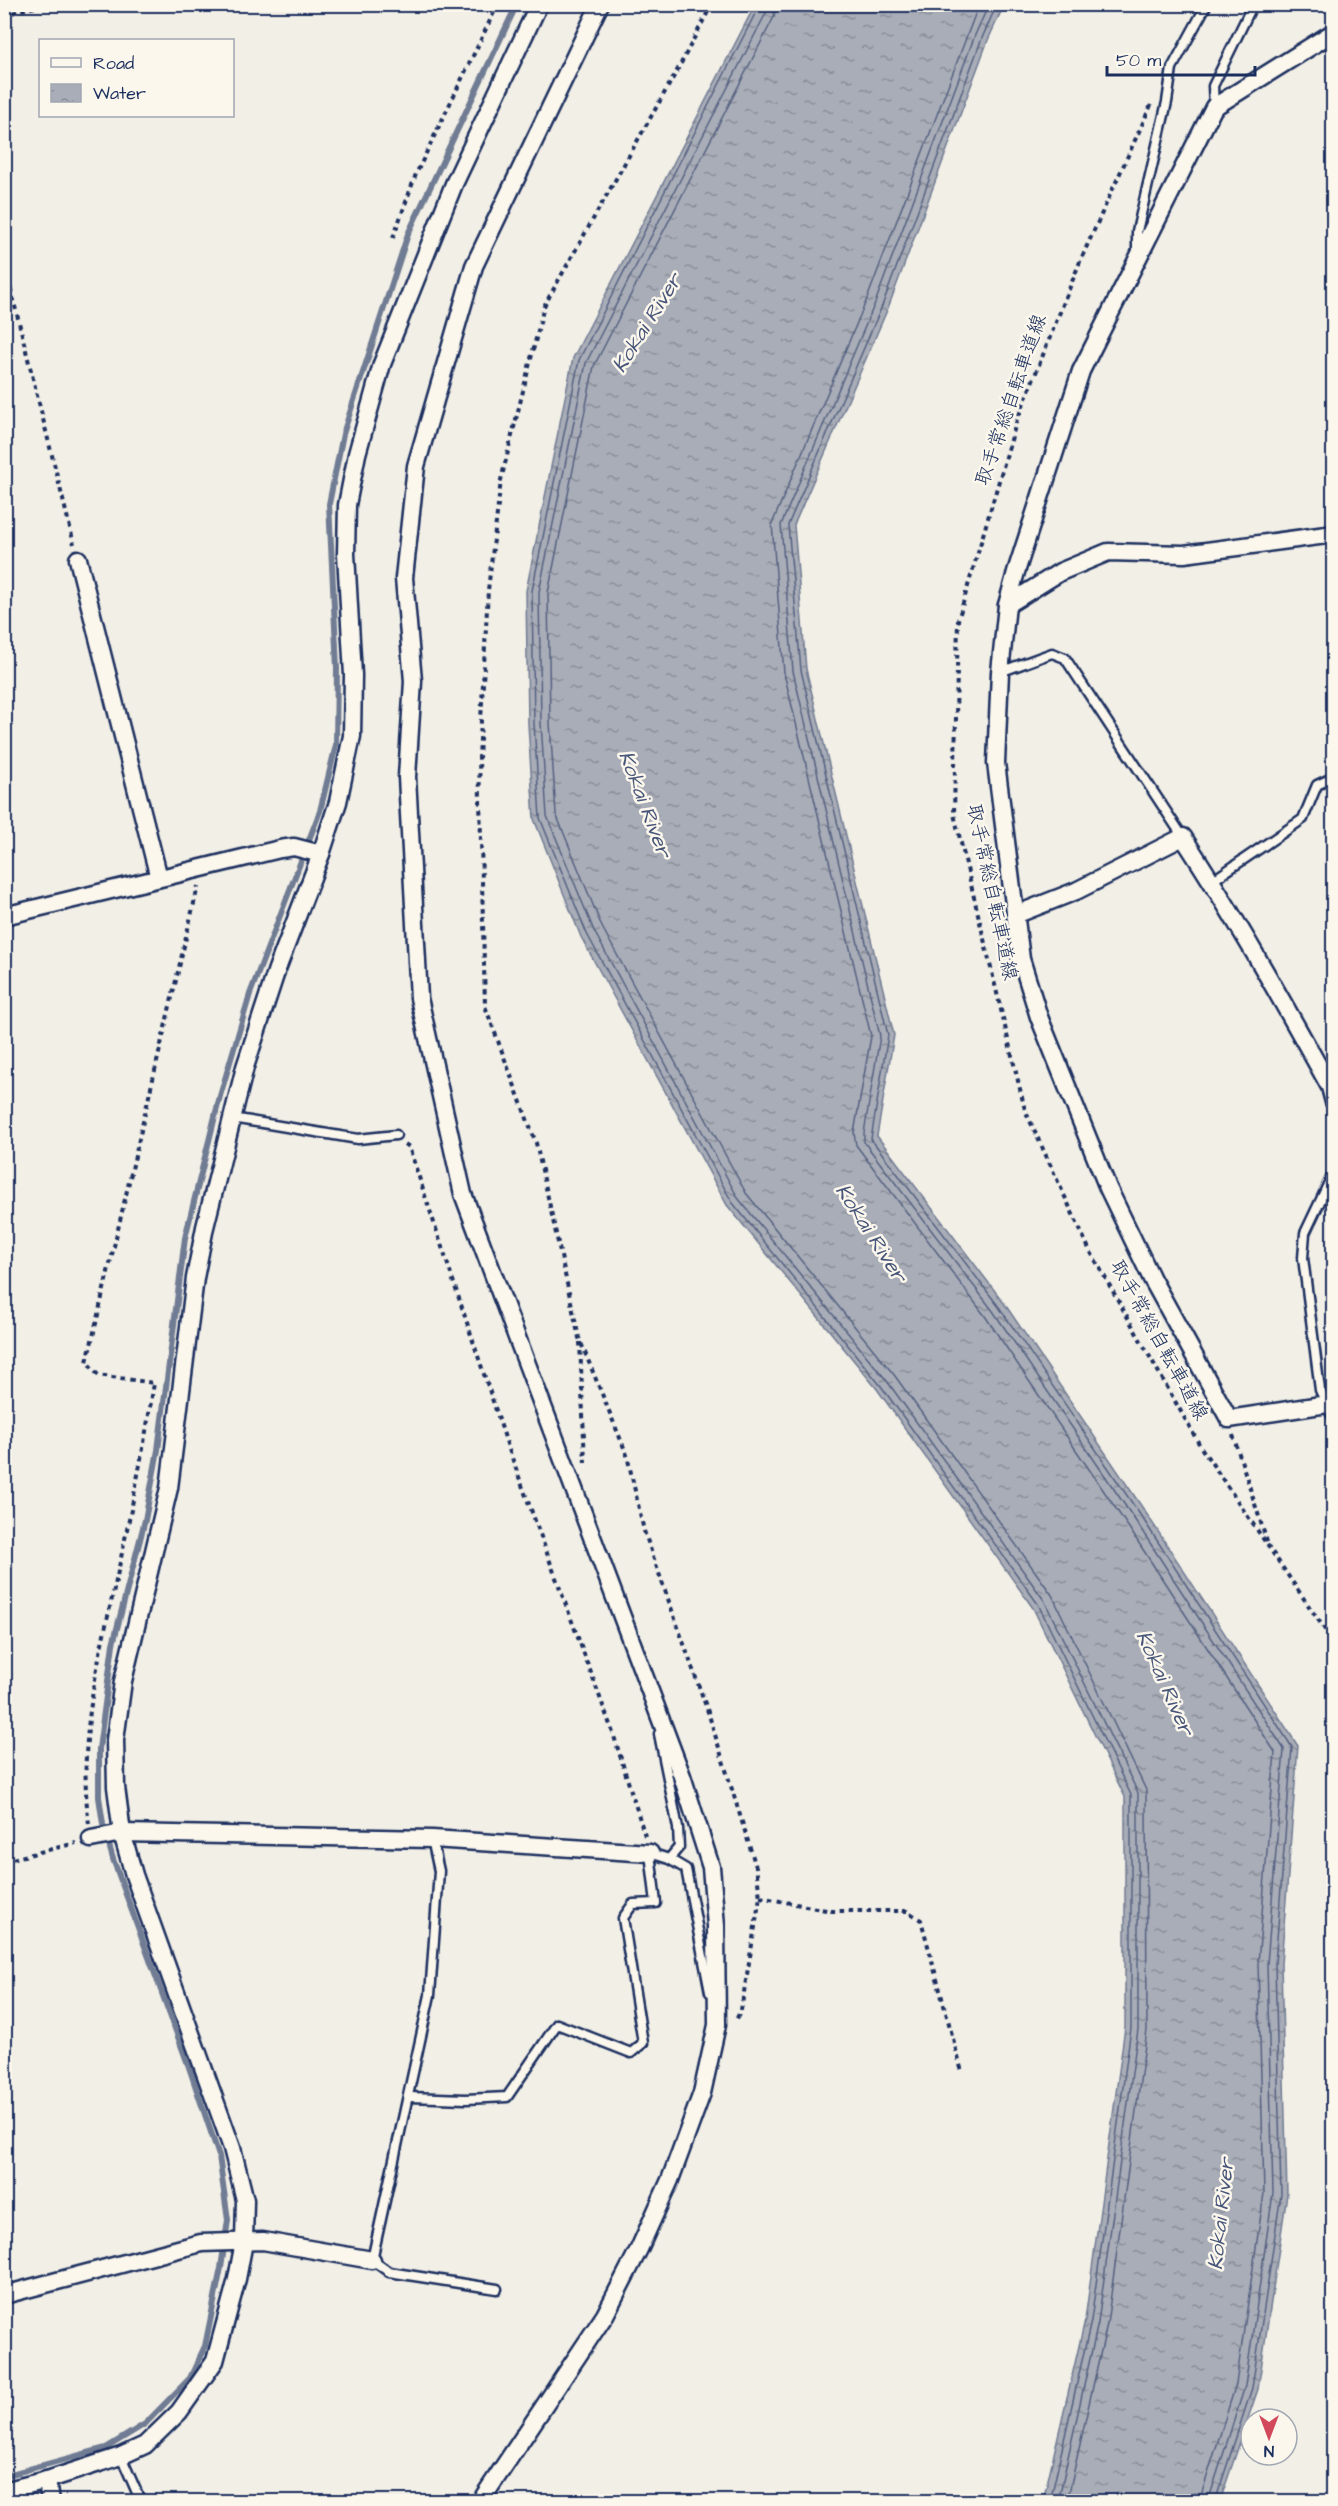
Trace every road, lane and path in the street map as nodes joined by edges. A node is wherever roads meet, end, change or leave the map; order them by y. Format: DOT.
graph roads {
  1 [pos="46,4"];
  2 [pos="498,4"];
  3 [pos="539,4"];
  4 [pos="600,4"];
  5 [pos="712,4"];
  6 [pos="1207,4"];
  7 [pos="1253,4"];
  8 [pos="4,15"];
  9 [pos="1334,32"];
  10 [pos="1155,95"];
  11 [pos="1214,107"];
  12 [pos="393,238"];
  13 [pos="1137,256"];
  14 [pos="4,262"];
  15 [pos="1334,534"];
  16 [pos="78,559"];
  17 [pos="1007,605"];
  18 [pos="1000,672"];
  19 [pos="1334,777"];
  20 [pos="1183,837"];
  21 [pos="321,854"];
  22 [pos="202,868"];
  23 [pos="159,878"];
  24 [pos="1212,881"];
  25 [pos="1015,915"];
  26 [pos="4,916"];
  27 [pos="1334,1102"];
  28 [pos="232,1118"];
  29 [pos="396,1135"];
  30 [pos="1334,1172"];
  31 [pos="579,1338"];
  32 [pos="1329,1404"];
  33 [pos="1229,1419"];
  34 [pos="1334,1420"];
  35 [pos="585,1472"];
  36 [pos="1270,1549"];
  37 [pos="1334,1643"];
  38 [pos="651,1692"];
  39 [pos="117,1834"];
  40 [pos="93,1839"];
  41 [pos="432,1839"];
  42 [pos="650,1853"];
  43 [pos="669,1859"];
  44 [pos="4,1861"];
  45 [pos="760,1897"];
  46 [pos="715,2030"];
  47 [pos="962,2072"];
  48 [pos="409,2097"];
  49 [pos="232,2242"];
  50 [pos="372,2260"];
  51 [pos="497,2289"];
  52 [pos="4,2295"];
  53 [pos="122,2456"];
  54 [pos="47,2480"];
  55 [pos="5,2489"];
  56 [pos="50,2502"];
  57 [pos="141,2502"];
  58 [pos="480,2502"];
  1 -- 8 [label="path"];
  2 -- 12 [label="path"];
  3 -- 21 [label="street"];
  4 -- 38 [label="street"];
  5 -- 31 [label="path"];
  6 -- 13 [label="lane"];
  7 -- 11 [label="lane"];
  9 -- 11 [label="street"];
  10 -- 36 [label="path, 取手常総自転車道線"];
  11 -- 13 [label="street"];
  13 -- 17 [label="street"];
  14 -- 16 [label="path"];
  15 -- 17 [label="street"];
  16 -- 23 [label="street"];
  17 -- 18 [label="street"];
  18 -- 20 [label="lane"];
  18 -- 25 [label="street"];
  19 -- 24 [label="lane"];
  20 -- 24 [label="street"];
  20 -- 25 [label="street"];
  21 -- 22 [label="street"];
  21 -- 28 [label="street"];
  22 -- 23 [label="street"];
  22 -- 40 [label="path"];
  23 -- 26 [label="street"];
  24 -- 27 [label="street"];
  25 -- 33 [label="street"];
  28 -- 29 [label="lane"];
  28 -- 39 [label="street"];
  29 -- 42 [label="path"];
  30 -- 32 [label="lane"];
  31 -- 35 [label="path"];
  31 -- 45 [label="path"];
  32 -- 33 [label="street"];
  32 -- 34 [label="lane"];
  33 -- 36 [label="path"];
  36 -- 37 [label="path, 取手常総自転車道線"];
  38 -- 43 [label="lane"];
  38 -- 46 [label="street"];
  39 -- 40 [label="street"];
  39 -- 41 [label="street"];
  39 -- 49 [label="street"];
  40 -- 44 [label="path"];
  41 -- 42 [label="street"];
  41 -- 48 [label="lane"];
  42 -- 43 [label="lane"];
  42 -- 48 [label="lane"];
  43 -- 46 [label="lane"];
  45 -- 46 [label="path"];
  45 -- 47 [label="path"];
  46 -- 58 [label="street"];
  48 -- 50 [label="lane"];
  49 -- 50 [label="street"];
  49 -- 52 [label="street"];
  49 -- 53 [label="street"];
  50 -- 51 [label="lane"];
  53 -- 54 [label="street"];
  53 -- 57 [label="lane"];
  54 -- 55 [label="street"];
  54 -- 56 [label="street"];
}
